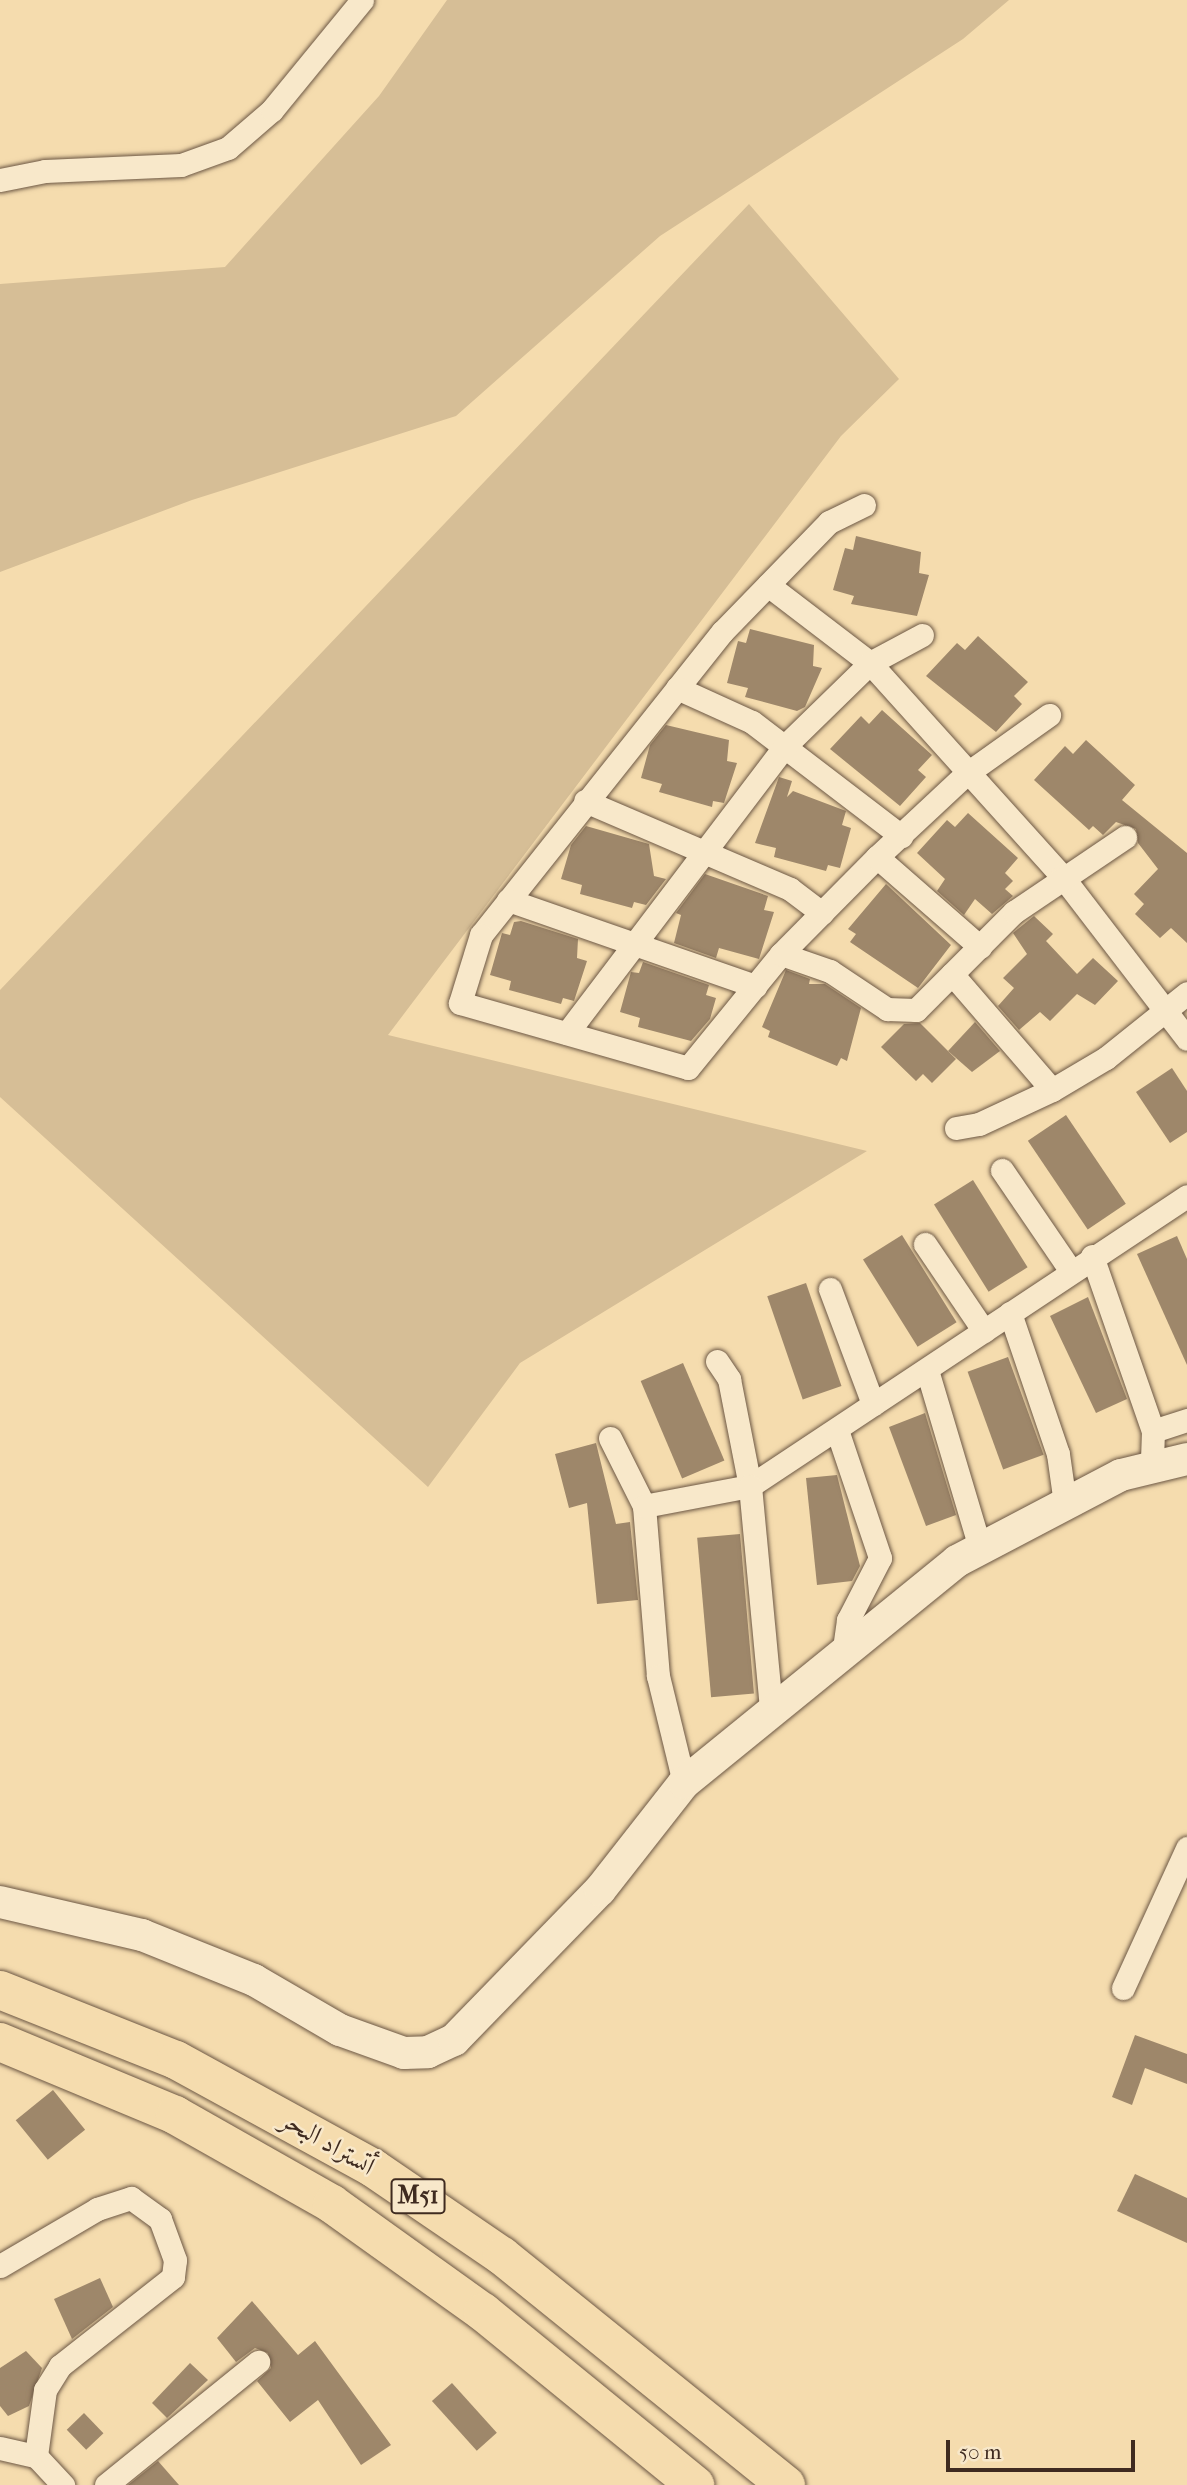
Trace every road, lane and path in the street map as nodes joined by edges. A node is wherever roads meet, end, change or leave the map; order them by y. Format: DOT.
graph roads {
  1 [pos="362,0"];
  2 [pos="0,180"];
  3 [pos="864,505"];
  4 [pos="768,585"];
  5 [pos="922,635"];
  6 [pos="870,663"];
  7 [pos="677,688"];
  8 [pos="1049,715"];
  9 [pos="785,746"];
  10 [pos="965,774"];
  11 [pos="585,801"];
  12 [pos="901,836"];
  13 [pos="1125,837"];
  14 [pos="698,854"];
  15 [pos="877,857"];
  16 [pos="1062,876"];
  17 [pos="508,900"];
  18 [pos="822,913"];
  19 [pos="629,947"];
  20 [pos="980,947"];
  21 [pos="781,954"];
  22 [pos="952,974"];
  23 [pos="755,986"];
  24 [pos="1187,993"];
  25 [pos="1169,1009"];
  26 [pos="566,1033"];
  27 [pos="1187,1039"];
  28 [pos="1052,1090"];
  29 [pos="956,1128"];
  30 [pos="1002,1170"];
  31 [pos="1187,1196"];
  32 [pos="925,1244"];
  33 [pos="1092,1256"];
  34 [pos="1070,1271"];
  35 [pos="830,1289"];
  36 [pos="1010,1313"];
  37 [pos="984,1331"];
  38 [pos="717,1361"];
  39 [pos="927,1370"];
  40 [pos="873,1404"];
  41 [pos="1187,1420"];
  42 [pos="837,1430"];
  43 [pos="1153,1431"];
  44 [pos="610,1437"];
  45 [pos="1187,1459"];
  46 [pos="1152,1465"];
  47 [pos="750,1486"];
  48 [pos="1065,1503"];
  49 [pos="644,1506"];
  50 [pos="980,1548"];
  51 [pos="844,1650"];
  52 [pos="771,1707"];
  53 [pos="684,1783"];
  54 [pos="1187,1848"];
  55 [pos="0,1902"];
  56 [pos="1123,1988"];
  57 [pos="0,1990"];
  58 [pos="0,2042"];
  59 [pos="0,2266"];
  60 [pos="258,2361"];
  61 [pos="0,2448"];
  62 [pos="36,2456"];
  63 [pos="64,2485"];
  64 [pos="106,2485"];
  65 [pos="695,2485"];
  66 [pos="786,2485"];
  1 -- 2 [label="street"];
  3 -- 4 [label="street"];
  4 -- 6 [label="street"];
  4 -- 7 [label="street"];
  5 -- 6 [label="street"];
  6 -- 9 [label="street"];
  6 -- 10 [label="street"];
  7 -- 9 [label="street"];
  7 -- 11 [label="street"];
  8 -- 10 [label="street"];
  9 -- 12 [label="street"];
  9 -- 14 [label="street"];
  10 -- 12 [label="street"];
  10 -- 16 [label="street"];
  11 -- 14 [label="street"];
  11 -- 17 [label="street"];
  12 -- 15 [label="street"];
  13 -- 16 [label="street"];
  14 -- 18 [label="street"];
  14 -- 19 [label="street"];
  15 -- 18 [label="street"];
  15 -- 20 [label="street"];
  16 -- 20 [label="street"];
  16 -- 25 [label="street"];
  17 -- 19 [label="street"];
  17 -- 26 [label="street"];
  18 -- 21 [label="street"];
  19 -- 23 [label="street"];
  19 -- 26 [label="street"];
  20 -- 22 [label="street"];
  21 -- 22 [label="street"];
  21 -- 23 [label="street"];
  22 -- 28 [label="street"];
  23 -- 26 [label="street"];
  24 -- 25 [label="street"];
  25 -- 27 [label="street"];
  25 -- 28 [label="street"];
  28 -- 29 [label="street"];
  30 -- 34 [label="street"];
  31 -- 33 [label="street"];
  32 -- 37 [label="street"];
  33 -- 34 [label="street"];
  33 -- 43 [label="street"];
  34 -- 36 [label="street"];
  35 -- 40 [label="street"];
  36 -- 37 [label="street"];
  36 -- 48 [label="street"];
  37 -- 39 [label="street"];
  38 -- 47 [label="street"];
  39 -- 40 [label="street"];
  39 -- 50 [label="street"];
  40 -- 42 [label="street"];
  41 -- 43 [label="street"];
  42 -- 47 [label="street"];
  42 -- 51 [label="street"];
  43 -- 46 [label="street"];
  44 -- 49 [label="street"];
  45 -- 46 [label="street"];
  46 -- 48 [label="street"];
  47 -- 49 [label="street"];
  47 -- 52 [label="street"];
  48 -- 50 [label="street"];
  49 -- 53 [label="street"];
  50 -- 51 [label="street"];
  51 -- 52 [label="street"];
  52 -- 53 [label="street"];
  53 -- 55 [label="street"];
  54 -- 56 [label="street"];
  57 -- 66 [label="highway, أتستراد البحر / M51"];
  58 -- 65 [label="highway, أتستراد البحر / M51"];
  59 -- 62 [label="street"];
  60 -- 64 [label="street"];
  61 -- 62 [label="street"];
  62 -- 63 [label="street"];
}
